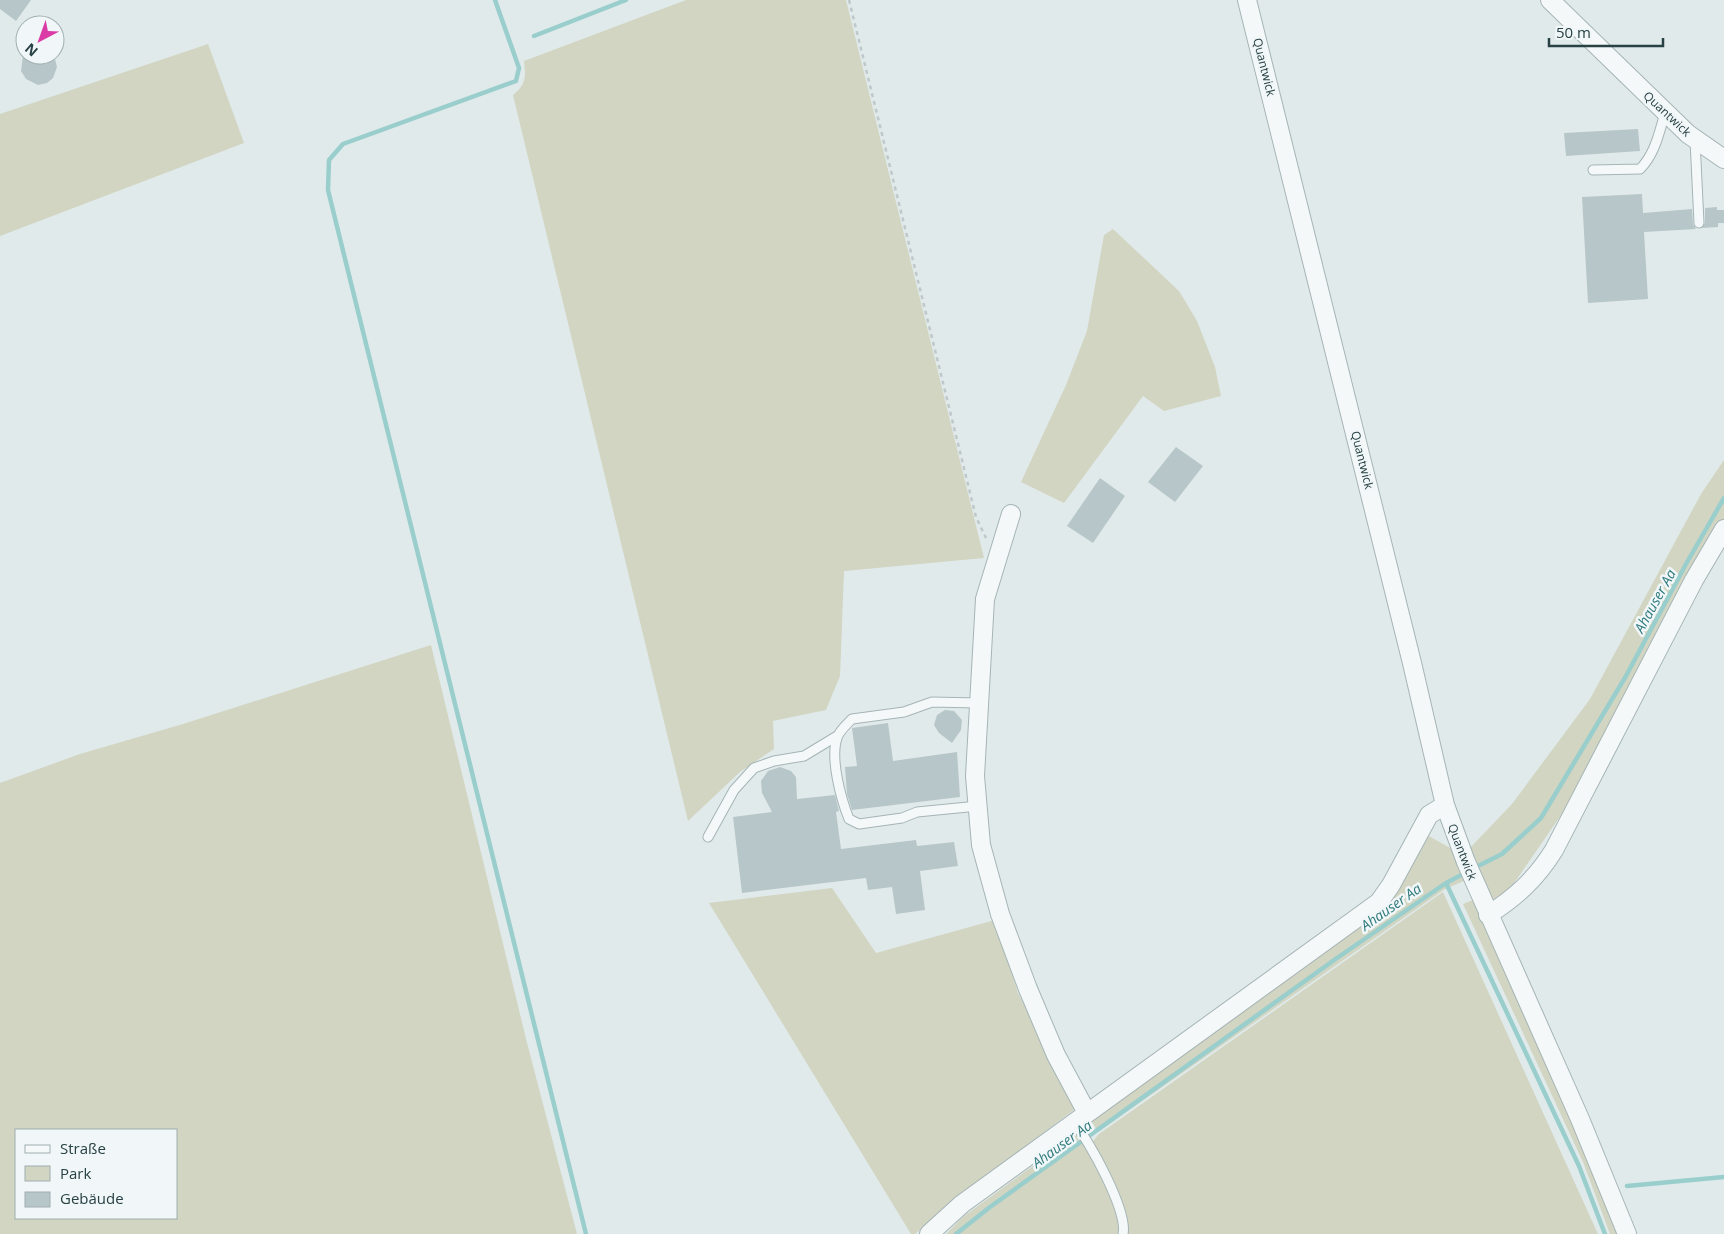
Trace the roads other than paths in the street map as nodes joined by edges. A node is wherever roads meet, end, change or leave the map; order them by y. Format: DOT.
graph roads {
  1 [pos="1248,0"];
  2 [pos="1550,0"];
  3 [pos="1665,113"];
  4 [pos="1695,140"];
  5 [pos="1724,159"];
  6 [pos="1593,170"];
  7 [pos="1699,223"];
  8 [pos="1011,514"];
  9 [pos="1724,529"];
  10 [pos="978,703"];
  11 [pos="837,736"];
  12 [pos="1445,805"];
  13 [pos="978,806"];
  14 [pos="708,837"];
  15 [pos="1488,915"];
  16 [pos="1080,1122"];
  17 [pos="929,1234"];
  18 [pos="1123,1234"];
  19 [pos="1627,1234"];
  1 -- 12 [label="street, Quantwick"];
  2 -- 3 [label="street, Quantwick"];
  3 -- 4 [label="street, Quantwick"];
  3 -- 6 [label="lane"];
  4 -- 5 [label="street, Quantwick"];
  4 -- 7 [label="lane"];
  8 -- 10 [label="street"];
  9 -- 15 [label="street"];
  10 -- 11 [label="lane"];
  10 -- 13 [label="street"];
  11 -- 13 [label="lane"];
  11 -- 14 [label="lane"];
  12 -- 15 [label="street, Quantwick"];
  12 -- 16 [label="street"];
  13 -- 16 [label="street"];
  15 -- 19 [label="street, Quantwick"];
  16 -- 17 [label="street"];
  16 -- 18 [label="lane"];
}
